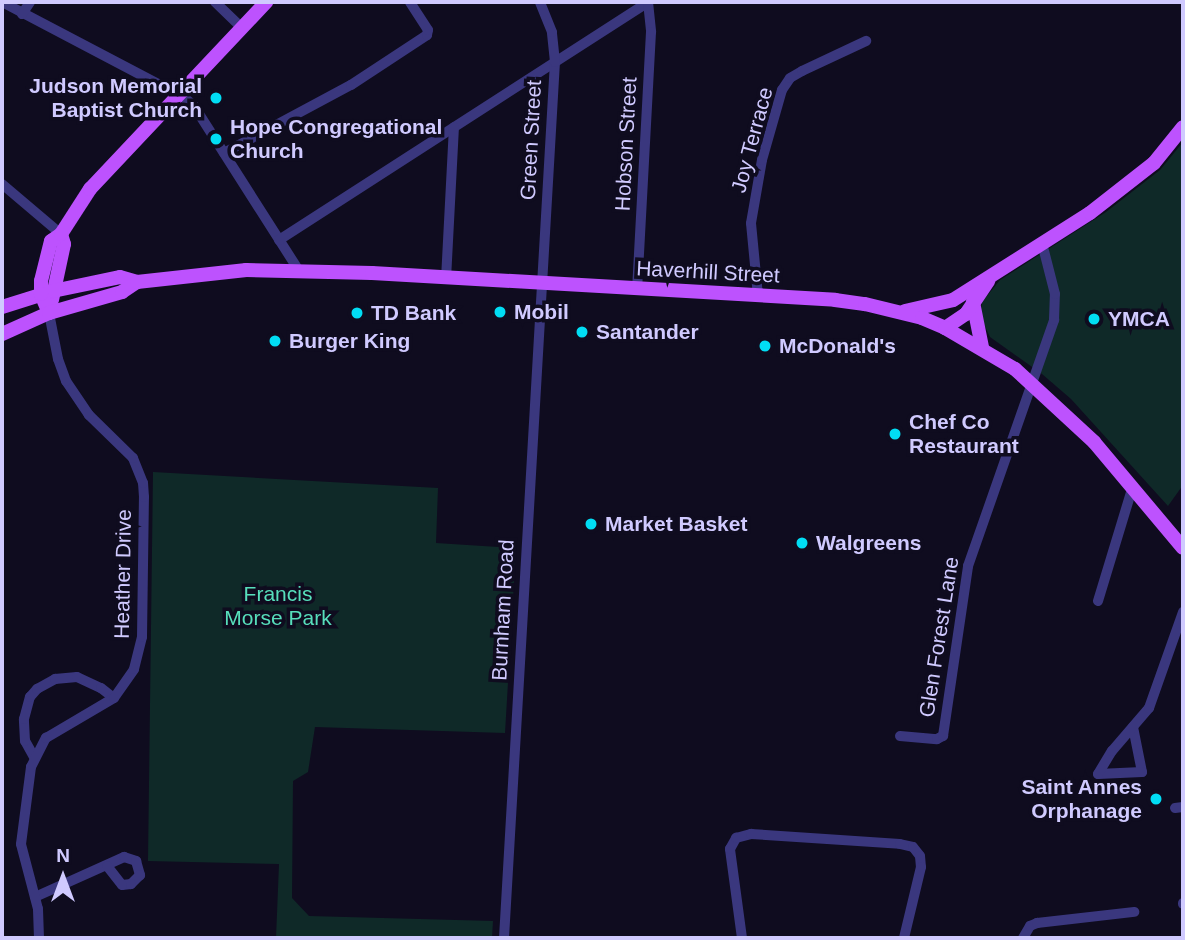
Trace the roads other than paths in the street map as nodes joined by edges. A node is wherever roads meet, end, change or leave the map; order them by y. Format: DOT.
graph roads {
  1 [pos="2,2"];
  2 [pos="30,2"];
  3 [pos="215,2"];
  4 [pos="267,2"];
  5 [pos="410,2"];
  6 [pos="540,2"];
  7 [pos="648,2"];
  8 [pos="22,14"];
  9 [pos="242,28"];
  10 [pos="866,41"];
  11 [pos="555,62"];
  12 [pos="178,95"];
  13 [pos="454,127"];
  14 [pos="1183,127"];
  15 [pos="224,153"];
  16 [pos="2,184"];
  17 [pos="61,233"];
  18 [pos="279,240"];
  19 [pos="1042,243"];
  20 [pos="298,269"];
  21 [pos="991,276"];
  22 [pos="446,278"];
  23 [pos="137,282"];
  24 [pos="541,284"];
  25 [pos="637,289"];
  26 [pos="47,293"];
  27 [pos="758,296"];
  28 [pos="953,300"];
  29 [pos="973,302"];
  30 [pos="2,307"];
  31 [pos="900,312"];
  32 [pos="50,313"];
  33 [pos="945,328"];
  34 [pos="2,334"];
  35 [pos="982,347"];
  36 [pos="1033,385"];
  37 [pos="1133,486"];
  38 [pos="1183,548"];
  39 [pos="1098,601"];
  40 [pos="1183,612"];
  41 [pos="114,698"];
  42 [pos="1133,727"];
  43 [pos="900,736"];
  44 [pos="34,757"];
  45 [pos="107,866"];
  46 [pos="35,897"];
  47 [pos="1134,912"];
  48 [pos="40,938"];
  49 [pos="504,938"];
  50 [pos="742,938"];
  51 [pos="904,938"];
  52 [pos="1023,938"];
  1 -- 8 [label="street"];
  2 -- 8 [label="street"];
  3 -- 9 [label="street"];
  4 -- 9 [label="main road"];
  5 -- 15 [label="street"];
  6 -- 11 [label="street, Green Street"];
  7 -- 11 [label="street"];
  7 -- 25 [label="street, Hobson Street"];
  8 -- 12 [label="street"];
  9 -- 12 [label="main road"];
  10 -- 27 [label="street, Joy Terrace"];
  11 -- 13 [label="street"];
  11 -- 24 [label="street, Green Street"];
  12 -- 15 [label="street"];
  12 -- 17 [label="main road"];
  13 -- 18 [label="street"];
  13 -- 22 [label="street"];
  14 -- 19 [label="main road"];
  15 -- 18 [label="street"];
  16 -- 17 [label="street"];
  17 -- 26 [label="main road"];
  18 -- 20 [label="street"];
  19 -- 21 [label="main road"];
  19 -- 36 [label="street"];
  20 -- 22 [label="main road, Haverhill Street"];
  20 -- 23 [label="main road, Haverhill Street"];
  21 -- 28 [label="main road"];
  21 -- 29 [label="main road"];
  22 -- 24 [label="main road, Haverhill Street"];
  23 -- 26 [label="main road, Haverhill Street"];
  23 -- 32 [label="main road, Haverhill Street"];
  24 -- 25 [label="main road, Haverhill Street"];
  24 -- 49 [label="street, Burnham Road"];
  25 -- 27 [label="main road, Haverhill Street"];
  26 -- 30 [label="main road, Haverhill Street"];
  26 -- 32 [label="main road"];
  27 -- 31 [label="main road, Haverhill Street"];
  28 -- 31 [label="main road"];
  28 -- 33 [label="main road"];
  29 -- 33 [label="main road"];
  29 -- 35 [label="main road"];
  31 -- 33 [label="main road, Haverhill Street"];
  32 -- 34 [label="main road, Haverhill Street"];
  32 -- 41 [label="street, Heather Drive"];
  33 -- 35 [label="main road, Haverhill Street"];
  35 -- 36 [label="main road, Haverhill Street"];
  36 -- 37 [label="main road, Haverhill Street"];
  36 -- 43 [label="street, Glen Forest Lane"];
  37 -- 38 [label="main road, Haverhill Street"];
  37 -- 39 [label="street"];
  40 -- 42 [label="street"];
  41 -- 44 [label="street, Heather Drive"];
  41 -- 44 [label="street"];
  42 -- 42 [label="street"];
  44 -- 46 [label="street"];
  45 -- 46 [label="street"];
  46 -- 48 [label="street"];
  47 -- 52 [label="street"];
  50 -- 51 [label="street"];
}
